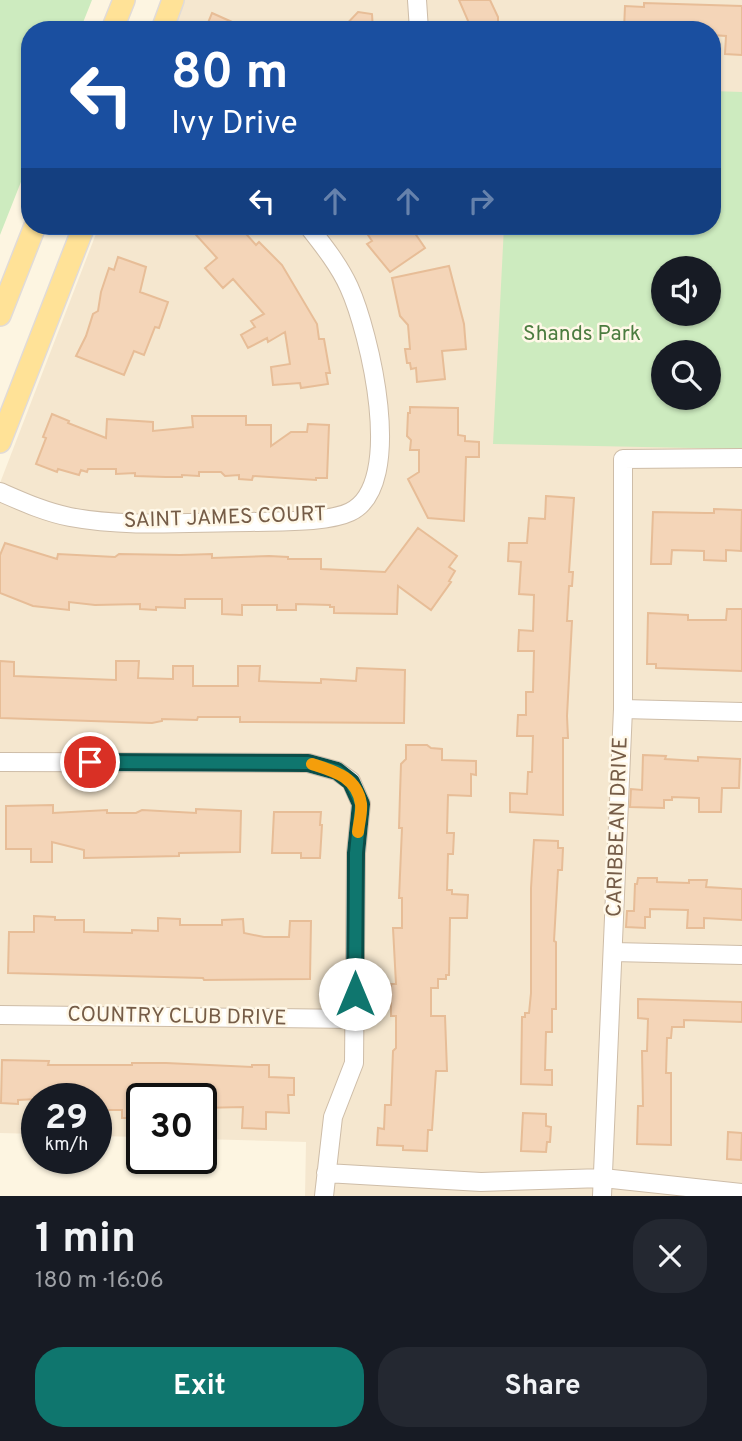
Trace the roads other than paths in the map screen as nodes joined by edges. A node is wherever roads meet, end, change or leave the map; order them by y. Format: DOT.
graph roads {
  1 [pos="124,0"];
  2 [pos="173,0"];
  3 [pos="417,0"];
  4 [pos="116,21"];
  5 [pos="165,21"];
  6 [pos="418,21"];
  7 [pos="31,235"];
  8 [pos="81,235"];
  9 [pos="315,235"];
  10 [pos="0,315"];
  11 [pos="0,442"];
  12 [pos="742,458"];
  13 [pos="0,492"];
  14 [pos="622,709"];
  15 [pos="742,712"];
  16 [pos="0,762"];
  17 [pos="613,952"];
  18 [pos="742,955"];
  19 [pos="0,1015"];
  20 [pos="355,1019"];
  21 [pos="326,1173"];
  22 [pos="603,1178"];
  23 [pos="742,1193"];
  24 [pos="324,1196"];
  25 [pos="602,1196"];
  1 -- 4 [label="main road"];
  2 -- 5 [label="main road"];
  3 -- 6 [label="street"];
  7 -- 10 [label="main road"];
  8 -- 11 [label="main road"];
  9 -- 13 [label="street, SAINT JAMES COURT"];
  12 -- 14 [label="street, CARIBBEAN DRIVE"];
  14 -- 15 [label="street"];
  14 -- 17 [label="street, CARIBBEAN DRIVE"];
  16 -- 20 [label="street"];
  17 -- 18 [label="street"];
  17 -- 22 [label="street, CARIBBEAN DRIVE"];
  19 -- 20 [label="street, COUNTRY CLUB DRIVE"];
  20 -- 21 [label="street"];
  21 -- 22 [label="street"];
  21 -- 24 [label="street"];
  22 -- 23 [label="street"];
  22 -- 25 [label="street, CARIBBEAN DRIVE"];
}
